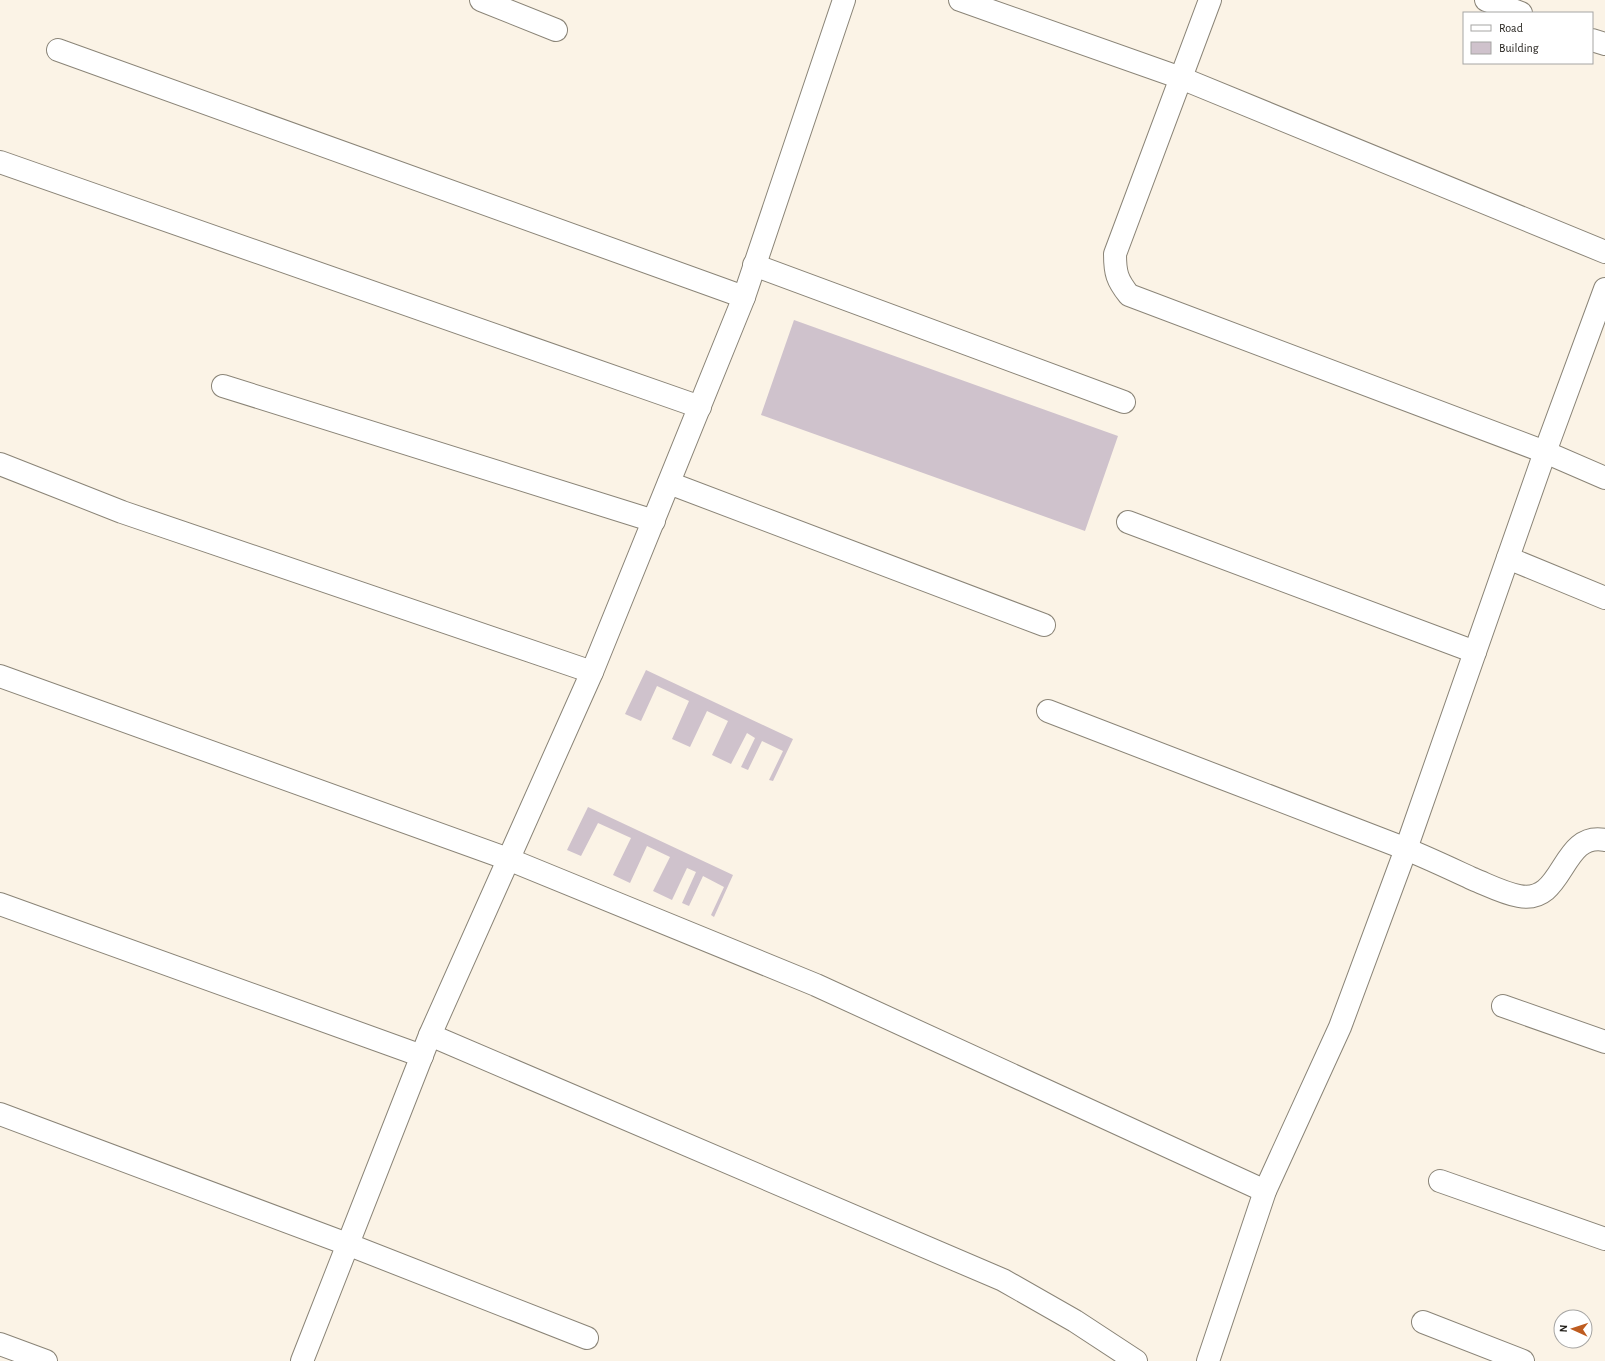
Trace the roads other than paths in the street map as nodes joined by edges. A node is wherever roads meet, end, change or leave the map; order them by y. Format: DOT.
graph roads {
  1 [pos="481,0"];
  2 [pos="844,0"];
  3 [pos="960,0"];
  4 [pos="1210,0"];
  5 [pos="1486,0"];
  6 [pos="1518,12"];
  7 [pos="556,30"];
  8 [pos="1593,40"];
  9 [pos="1605,44"];
  10 [pos="58,50"];
  11 [pos="1181,78"];
  12 [pos="0,162"];
  13 [pos="1605,252"];
  14 [pos="754,266"];
  15 [pos="1605,289"];
  16 [pos="744,297"];
  17 [pos="223,386"];
  18 [pos="1124,402"];
  19 [pos="700,407"];
  20 [pos="1545,452"];
  21 [pos="0,464"];
  22 [pos="1605,478"];
  23 [pos="669,483"];
  24 [pos="654,521"];
  25 [pos="1128,522"];
  26 [pos="1508,558"];
  27 [pos="1605,598"];
  28 [pos="1044,625"];
  29 [pos="1475,652"];
  30 [pos="592,672"];
  31 [pos="0,676"];
  32 [pos="1048,711"];
  33 [pos="1605,840"];
  34 [pos="1406,849"];
  35 [pos="508,859"];
  36 [pos="0,904"];
  37 [pos="1503,1006"];
  38 [pos="430,1035"];
  39 [pos="1605,1042"];
  40 [pos="422,1056"];
  41 [pos="0,1114"];
  42 [pos="1440,1181"];
  43 [pos="1265,1191"];
  44 [pos="1605,1239"];
  45 [pos="347,1244"];
  46 [pos="1423,1322"];
  47 [pos="587,1338"];
  48 [pos="0,1344"];
  49 [pos="46,1361"];
  50 [pos="302,1361"];
  51 [pos="1136,1361"];
  52 [pos="1208,1361"];
  53 [pos="1522,1361"];
  1 -- 7 [label="street"];
  2 -- 14 [label="street"];
  3 -- 11 [label="street"];
  4 -- 11 [label="street"];
  5 -- 6 [label="street"];
  8 -- 9 [label="street"];
  10 -- 16 [label="street"];
  11 -- 13 [label="street"];
  11 -- 20 [label="street"];
  12 -- 19 [label="street"];
  14 -- 16 [label="street"];
  14 -- 18 [label="street"];
  15 -- 20 [label="street"];
  16 -- 19 [label="street"];
  17 -- 24 [label="street"];
  19 -- 23 [label="street"];
  20 -- 22 [label="street"];
  20 -- 26 [label="street"];
  21 -- 30 [label="street"];
  23 -- 24 [label="street"];
  23 -- 28 [label="street"];
  24 -- 30 [label="street"];
  25 -- 29 [label="street"];
  26 -- 27 [label="street"];
  26 -- 29 [label="street"];
  29 -- 34 [label="street"];
  30 -- 35 [label="street"];
  31 -- 35 [label="street"];
  32 -- 34 [label="street"];
  33 -- 34 [label="street"];
  34 -- 43 [label="street"];
  35 -- 38 [label="street"];
  35 -- 43 [label="street"];
  36 -- 40 [label="street"];
  37 -- 39 [label="street"];
  38 -- 40 [label="street"];
  38 -- 51 [label="street"];
  40 -- 45 [label="street"];
  41 -- 45 [label="street"];
  42 -- 44 [label="street"];
  43 -- 52 [label="street"];
  45 -- 47 [label="street"];
  45 -- 50 [label="street"];
  46 -- 53 [label="street"];
  48 -- 49 [label="street"];
}
